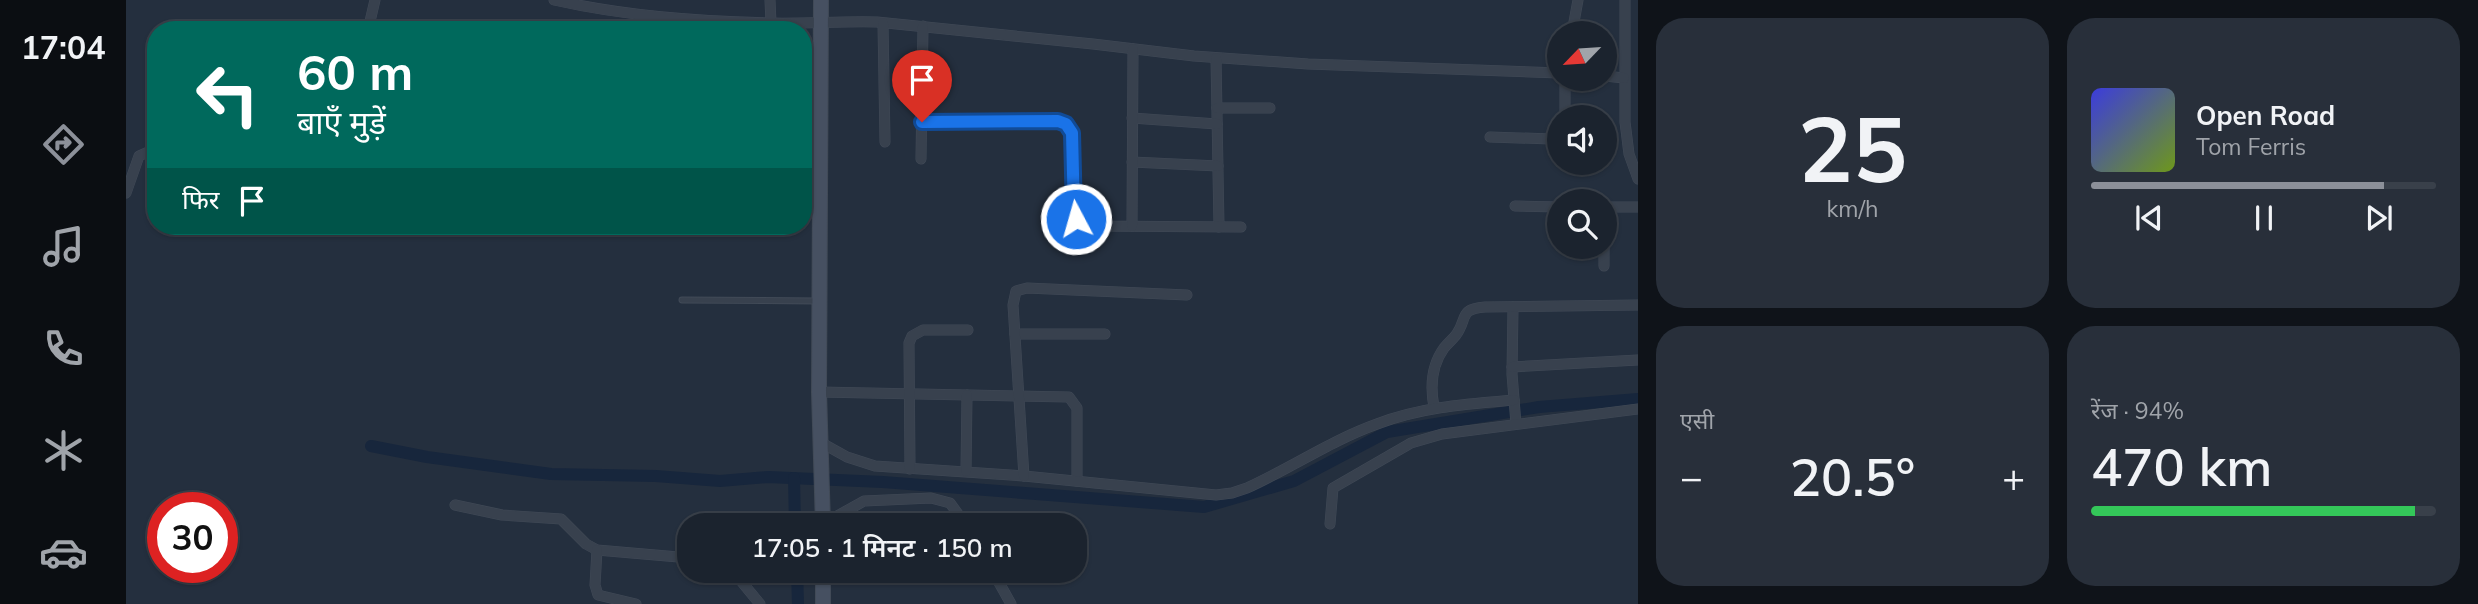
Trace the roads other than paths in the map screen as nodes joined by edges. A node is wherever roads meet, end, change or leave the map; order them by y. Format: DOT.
graph roads {
  1 [pos="375,0"];
  2 [pos="554,0"];
  3 [pos="770,0"];
  4 [pos="821,0"];
  5 [pos="1578,0"];
  6 [pos="1625,0"];
  7 [pos="370,21"];
  8 [pos="731,21"];
  9 [pos="771,21"];
  10 [pos="812,21"];
  11 [pos="821,21"];
  12 [pos="1574,21"];
  13 [pos="883,23"];
  14 [pos="923,26"];
  15 [pos="1133,49"];
  16 [pos="1216,58"];
  17 [pos="1547,73"];
  18 [pos="1617,78"];
  19 [pos="1625,79"];
  20 [pos="1638,83"];
  21 [pos="1217,108"];
  22 [pos="1270,108"];
  23 [pos="1132,118"];
  24 [pos="922,122"];
  25 [pos="1217,124"];
  26 [pos="1490,137"];
  27 [pos="1547,139"];
  28 [pos="885,142"];
  29 [pos="147,152"];
  30 [pos="921,159"];
  31 [pos="1132,162"];
  32 [pos="1218,166"];
  33 [pos="1638,179"];
  34 [pos="126,192"];
  35 [pos="1515,206"];
  36 [pos="1547,207"];
  37 [pos="1617,207"];
  38 [pos="1638,207"];
  39 [pos="1132,226"];
  40 [pos="1219,227"];
  41 [pos="1241,227"];
  42 [pos="1604,259"];
  43 [pos="1604,266"];
  44 [pos="1187,295"];
  45 [pos="682,300"];
  46 [pos="821,301"];
  47 [pos="1638,305"];
  48 [pos="1513,307"];
  49 [pos="968,330"];
  50 [pos="1014,334"];
  51 [pos="1105,334"];
  52 [pos="1638,360"];
  53 [pos="1512,367"];
  54 [pos="819,392"];
  55 [pos="910,394"];
  56 [pos="967,395"];
  57 [pos="1019,395"];
  58 [pos="1514,403"];
  59 [pos="1434,408"];
  60 [pos="1638,409"];
  61 [pos="1516,421"];
  62 [pos="820,446"];
  63 [pos="910,469"];
  64 [pos="966,471"];
  65 [pos="1024,476"];
  66 [pos="1077,481"];
  67 [pos="455,505"];
  68 [pos="823,513"];
  69 [pos="843,513"];
  70 [pos="957,513"];
  71 [pos="1330,524"];
  72 [pos="597,550"];
  73 [pos="677,557"];
  74 [pos="743,583"];
  75 [pos="822,583"];
  76 [pos="999,583"];
  77 [pos="596,599"];
  78 [pos="636,604"];
  79 [pos="760,604"];
  80 [pos="823,604"];
  81 [pos="1011,604"];
  1 -- 7 [label="street"];
  2 -- 8 [label="street"];
  3 -- 9 [label="street"];
  4 -- 11 [label="street"];
  5 -- 12 [label="street"];
  6 -- 19 [label="street"];
  10 -- 11 [label="street"];
  11 -- 13 [label="street"];
  11 -- 46 [label="street"];
  13 -- 14 [label="street"];
  13 -- 28 [label="street"];
  14 -- 15 [label="street"];
  14 -- 24 [label="street"];
  15 -- 16 [label="street"];
  15 -- 23 [label="street"];
  16 -- 17 [label="street"];
  16 -- 21 [label="street"];
  18 -- 19 [label="street"];
  19 -- 20 [label="street"];
  19 -- 33 [label="street"];
  21 -- 22 [label="street"];
  21 -- 25 [label="street"];
  23 -- 25 [label="street"];
  23 -- 31 [label="street"];
  24 -- 30 [label="street"];
  24 -- 39 [label="street"];
  25 -- 32 [label="street"];
  26 -- 27 [label="street"];
  29 -- 34 [label="street"];
  31 -- 32 [label="street"];
  31 -- 39 [label="street"];
  32 -- 40 [label="street"];
  35 -- 36 [label="street"];
  37 -- 38 [label="street"];
  39 -- 40 [label="street"];
  40 -- 41 [label="street"];
  42 -- 43 [label="street"];
  44 -- 50 [label="street"];
  45 -- 46 [label="lane"];
  46 -- 54 [label="street"];
  47 -- 48 [label="street"];
  48 -- 53 [label="street"];
  48 -- 59 [label="street"];
  49 -- 55 [label="street"];
  50 -- 51 [label="street"];
  50 -- 57 [label="street"];
  52 -- 53 [label="street"];
  53 -- 58 [label="street"];
  54 -- 55 [label="street"];
  54 -- 62 [label="street"];
  55 -- 56 [label="street"];
  55 -- 63 [label="street"];
  56 -- 57 [label="street"];
  56 -- 64 [label="street"];
  57 -- 65 [label="street"];
  57 -- 66 [label="street"];
  58 -- 59 [label="street"];
  58 -- 61 [label="street"];
  59 -- 66 [label="street"];
  60 -- 61 [label="street"];
  61 -- 71 [label="street"];
  62 -- 63 [label="street"];
  62 -- 68 [label="street"];
  63 -- 64 [label="street"];
  64 -- 65 [label="street"];
  65 -- 66 [label="street"];
  67 -- 72 [label="street"];
  69 -- 70 [label="street"];
  72 -- 73 [label="street"];
  72 -- 77 [label="street"];
  74 -- 79 [label="street"];
  75 -- 80 [label="street"];
  76 -- 81 [label="street"];
  77 -- 78 [label="street"];
}
